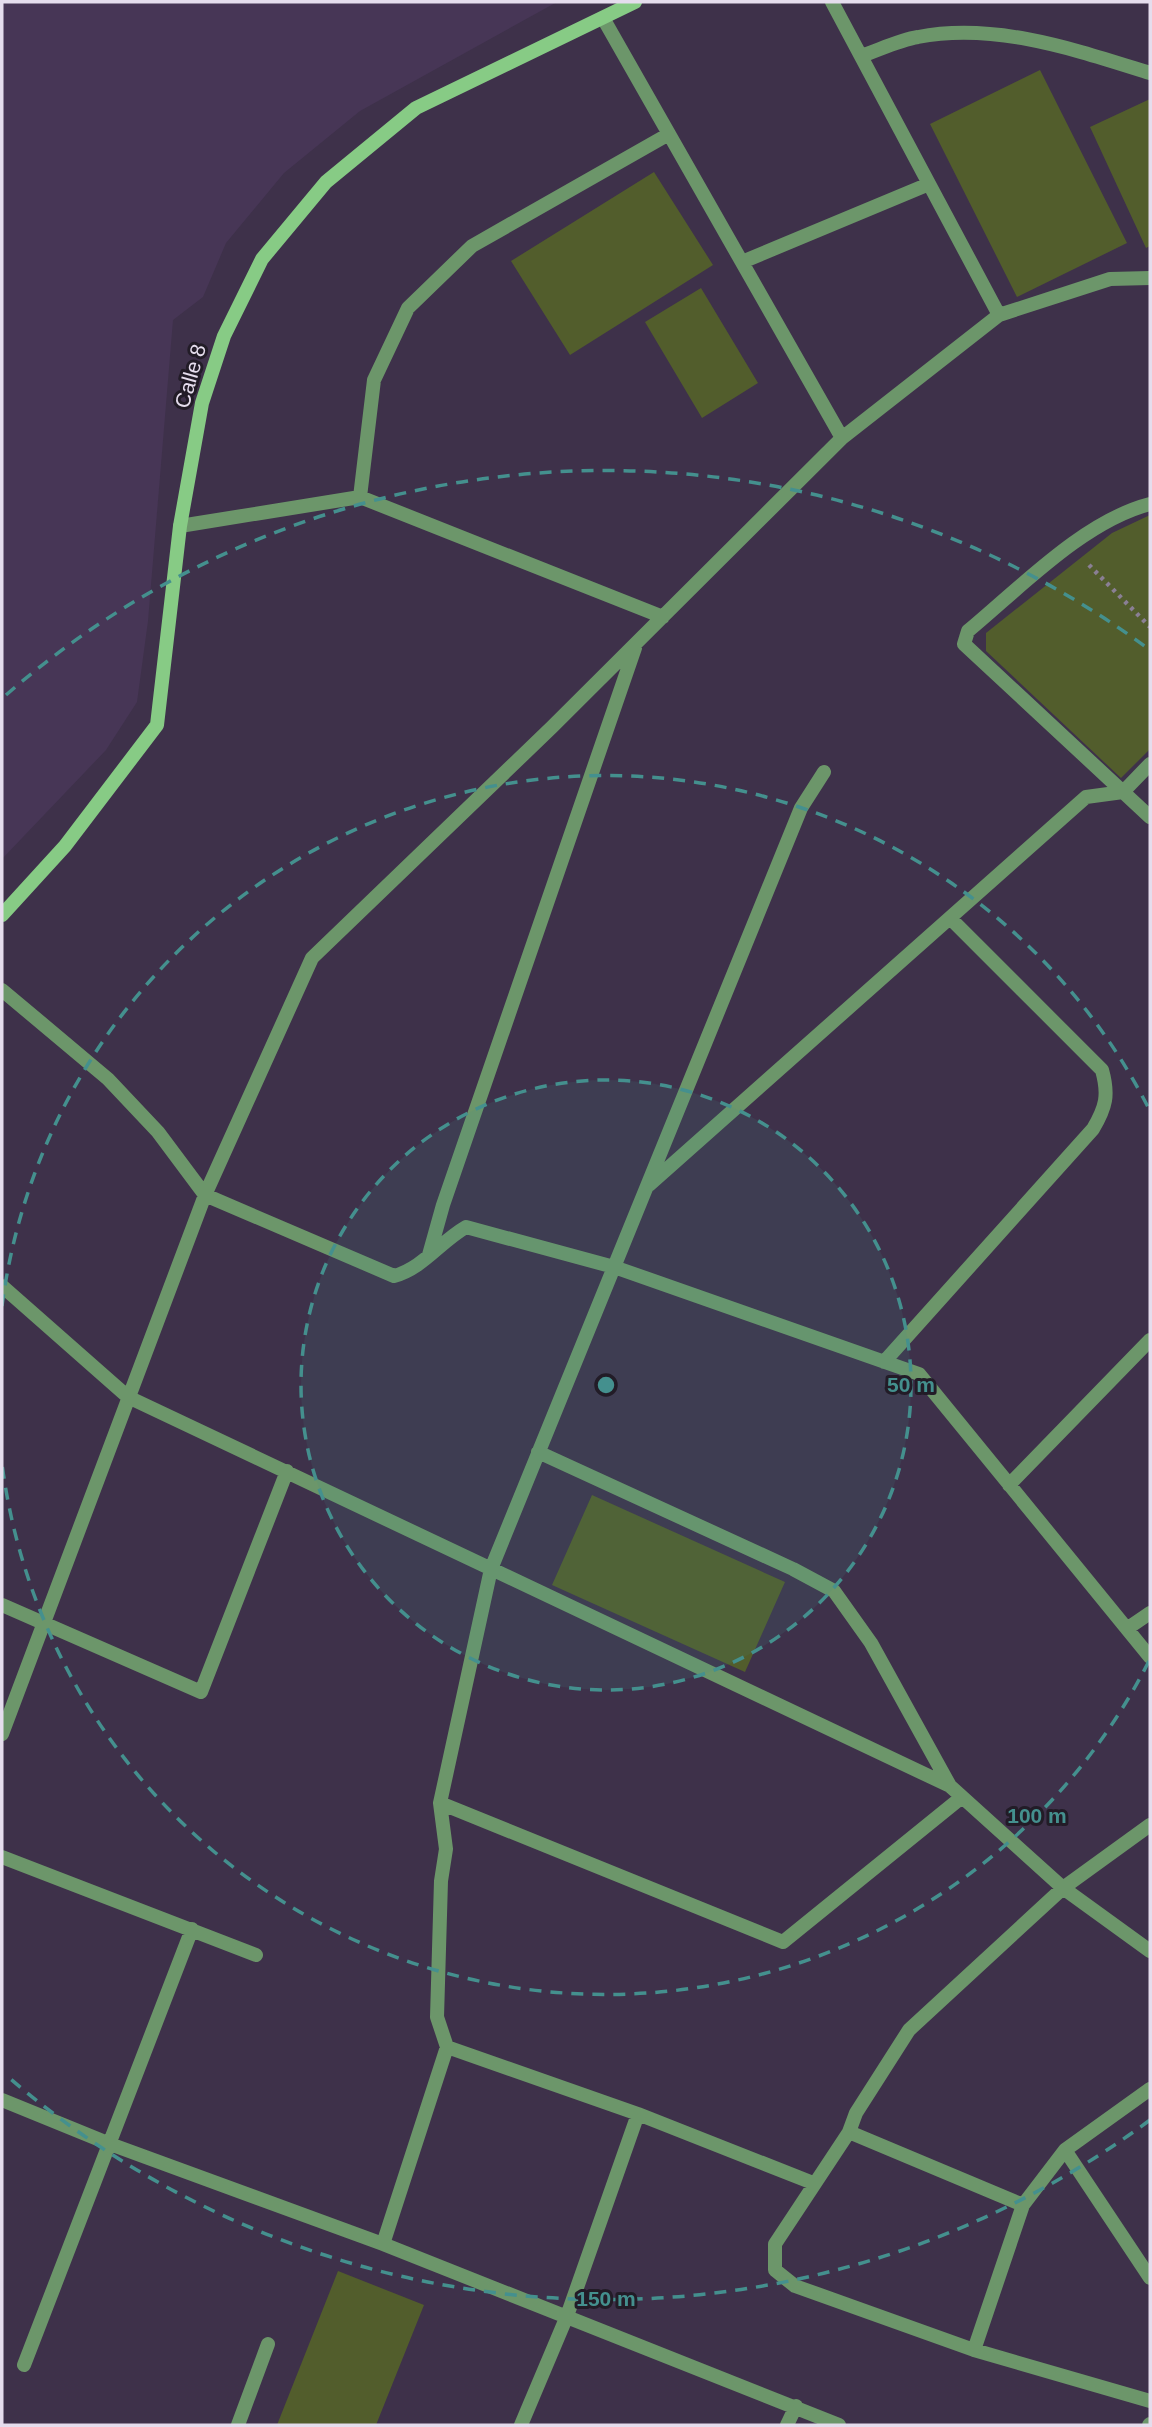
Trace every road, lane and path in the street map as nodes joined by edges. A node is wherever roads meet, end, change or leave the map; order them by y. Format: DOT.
graph roads {
  1 [pos="635,2"];
  2 [pos="832,2"];
  3 [pos="603,18"];
  4 [pos="861,56"];
  5 [pos="1150,73"];
  6 [pos="669,134"];
  7 [pos="929,184"];
  8 [pos="742,262"];
  9 [pos="1150,278"];
  10 [pos="999,315"];
  11 [pos="842,438"];
  12 [pos="360,497"];
  13 [pos="1150,504"];
  14 [pos="180,526"];
  15 [pos="1084,560"];
  16 [pos="663,617"];
  17 [pos="1150,625"];
  18 [pos="636,644"];
  19 [pos="1150,764"];
  20 [pos="824,772"];
  21 [pos="1123,792"];
  22 [pos="1150,817"];
  23 [pos="2,915"];
  24 [pos="950,918"];
  25 [pos="2,990"];
  26 [pos="646,1187"];
  27 [pos="205,1195"];
  28 [pos="428,1256"];
  29 [pos="614,1266"];
  30 [pos="2,1286"];
  31 [pos="1150,1340"];
  32 [pos="884,1362"];
  33 [pos="128,1397"];
  34 [pos="538,1452"];
  35 [pos="287,1471"];
  36 [pos="1009,1485"];
  37 [pos="491,1569"];
  38 [pos="2,1605"];
  39 [pos="1150,1613"];
  40 [pos="41,1624"];
  41 [pos="1128,1628"];
  42 [pos="1150,1657"];
  43 [pos="2,1734"];
  44 [pos="950,1786"];
  45 [pos="962,1797"];
  46 [pos="440,1803"];
  47 [pos="1150,1825"];
  48 [pos="2,1857"];
  49 [pos="1063,1888"];
  50 [pos="192,1929"];
  51 [pos="1150,1951"];
  52 [pos="256,1955"];
  53 [pos="447,2047"];
  54 [pos="1150,2089"];
  55 [pos="2,2100"];
  56 [pos="638,2114"];
  57 [pos="849,2132"];
  58 [pos="110,2144"];
  59 [pos="1065,2150"];
  60 [pos="813,2183"];
  61 [pos="1023,2205"];
  62 [pos="383,2244"];
  63 [pos="1150,2278"];
  64 [pos="567,2316"];
  65 [pos="268,2344"];
  66 [pos="974,2350"];
  67 [pos="24,2365"];
  68 [pos="1150,2401"];
  69 [pos="796,2406"];
  70 [pos="238,2425"];
  71 [pos="521,2425"];
  72 [pos="787,2425"];
  73 [pos="839,2425"];
  1 -- 3 [label="street, Calle 8"];
  2 -- 4 [label="street"];
  3 -- 6 [label="street"];
  3 -- 14 [label="street, Calle 8"];
  4 -- 5 [label="street"];
  4 -- 7 [label="street"];
  6 -- 8 [label="street"];
  6 -- 12 [label="street"];
  7 -- 8 [label="street"];
  7 -- 10 [label="street"];
  8 -- 11 [label="street"];
  9 -- 10 [label="street"];
  10 -- 11 [label="street"];
  11 -- 16 [label="street"];
  12 -- 14 [label="street"];
  12 -- 16 [label="street"];
  13 -- 21 [label="street"];
  14 -- 23 [label="street, Calle 8"];
  15 -- 17 [label="path"];
  16 -- 18 [label="street"];
  18 -- 27 [label="street"];
  18 -- 28 [label="street"];
  19 -- 21 [label="street"];
  20 -- 26 [label="street"];
  21 -- 22 [label="street"];
  21 -- 24 [label="street"];
  24 -- 26 [label="street"];
  24 -- 32 [label="street"];
  25 -- 27 [label="street"];
  26 -- 29 [label="street"];
  27 -- 28 [label="street"];
  27 -- 33 [label="street"];
  28 -- 29 [label="street"];
  29 -- 32 [label="street"];
  29 -- 34 [label="street"];
  30 -- 33 [label="street"];
  31 -- 36 [label="street"];
  32 -- 36 [label="street"];
  33 -- 35 [label="street"];
  33 -- 40 [label="street"];
  34 -- 37 [label="street"];
  34 -- 44 [label="street"];
  35 -- 37 [label="street"];
  35 -- 40 [label="street"];
  36 -- 41 [label="street"];
  37 -- 44 [label="street"];
  37 -- 46 [label="street"];
  38 -- 40 [label="street"];
  39 -- 41 [label="street"];
  40 -- 43 [label="street"];
  41 -- 42 [label="street"];
  44 -- 45 [label="street"];
  45 -- 46 [label="street"];
  45 -- 49 [label="street"];
  46 -- 53 [label="street"];
  47 -- 49 [label="street"];
  48 -- 50 [label="street"];
  49 -- 51 [label="street"];
  49 -- 57 [label="street"];
  50 -- 52 [label="street"];
  50 -- 58 [label="street"];
  53 -- 56 [label="street"];
  53 -- 62 [label="street"];
  54 -- 59 [label="street"];
  55 -- 58 [label="street"];
  56 -- 60 [label="street"];
  56 -- 64 [label="street"];
  57 -- 60 [label="street"];
  57 -- 61 [label="street"];
  58 -- 62 [label="street"];
  58 -- 67 [label="street"];
  59 -- 61 [label="street"];
  59 -- 63 [label="street"];
  60 -- 66 [label="street"];
  61 -- 66 [label="street"];
  62 -- 64 [label="street"];
  64 -- 69 [label="street"];
  64 -- 71 [label="street"];
  65 -- 70 [label="street"];
  66 -- 68 [label="street"];
  69 -- 72 [label="street"];
  69 -- 73 [label="street"];
}
